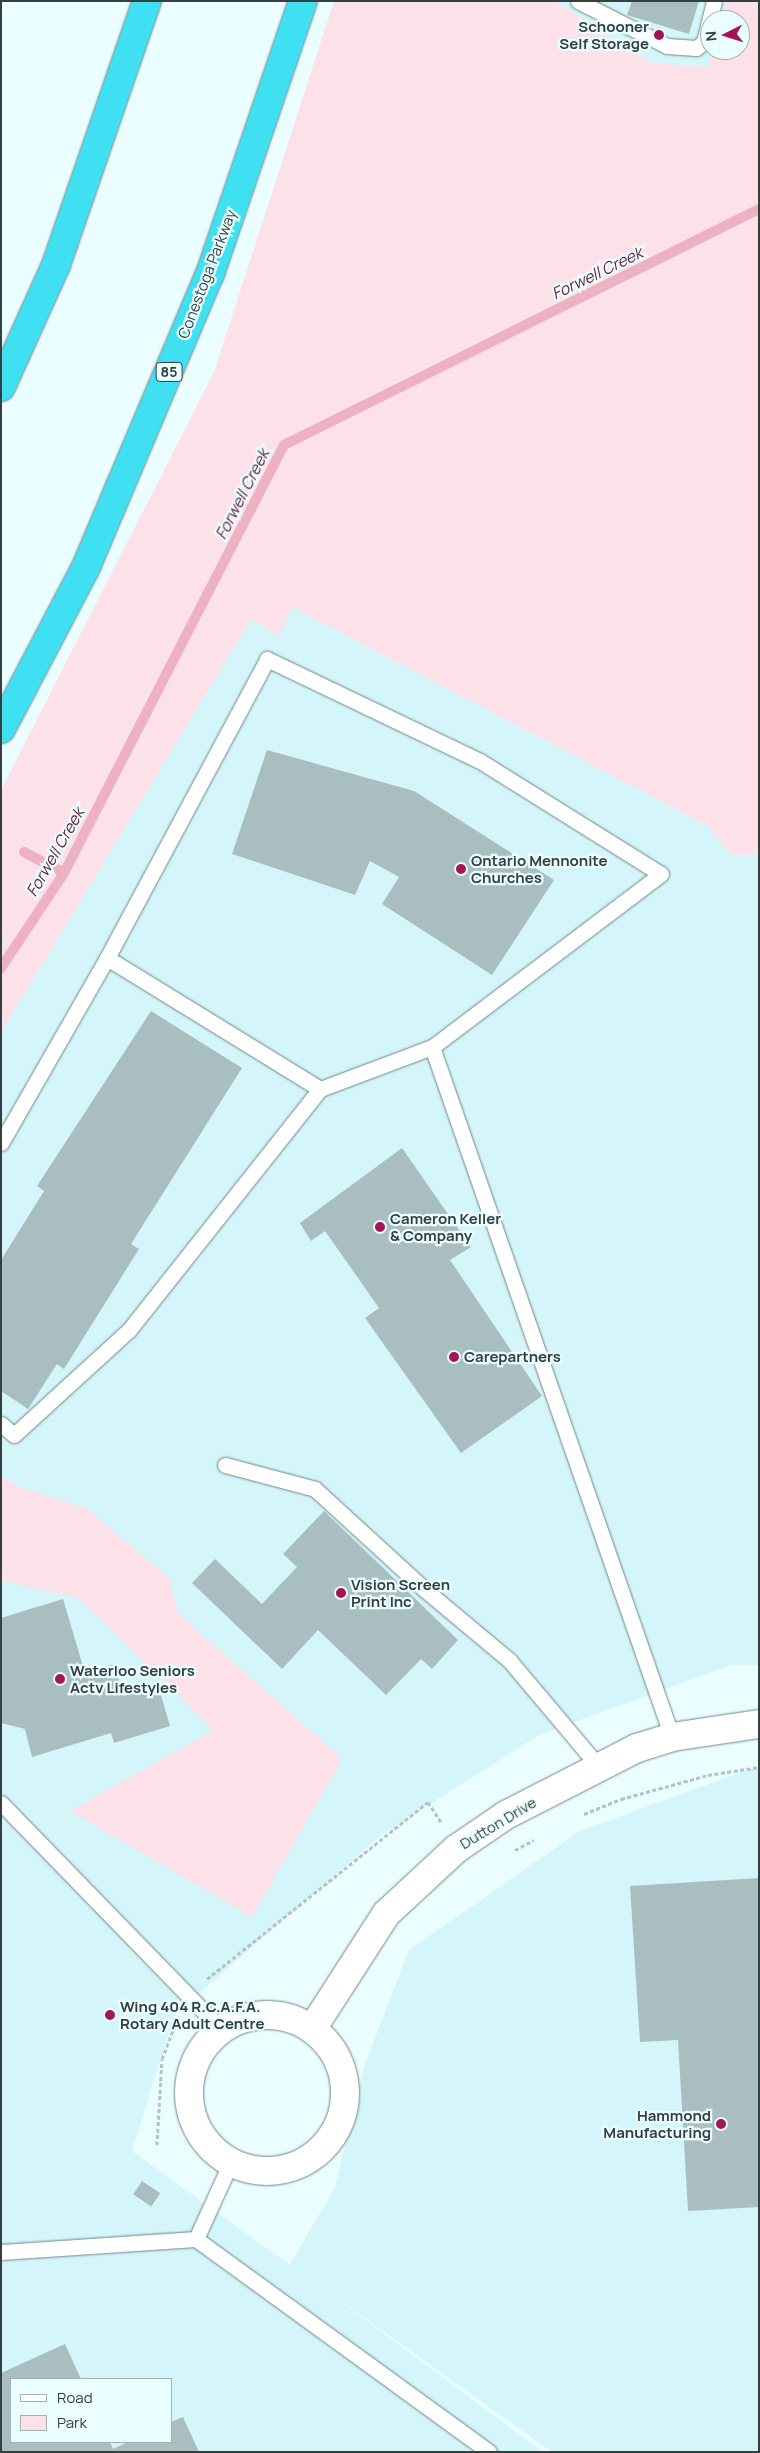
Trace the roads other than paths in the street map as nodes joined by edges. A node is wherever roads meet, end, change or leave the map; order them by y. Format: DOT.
graph roads {
  1 [pos="147,1"];
  2 [pos="303,1"];
  3 [pos="578,1"];
  4 [pos="714,1"];
  5 [pos="608,8"];
  6 [pos="1,387"];
  7 [pos="1,729"];
  8 [pos="107,958"];
  9 [pos="432,1047"];
  10 [pos="320,1089"];
  11 [pos="1,1143"];
  12 [pos="1,1424"];
  13 [pos="224,1465"];
  14 [pos="759,1724"];
  15 [pos="672,1737"];
  16 [pos="599,1767"];
  17 [pos="1,1803"];
  18 [pos="221,2029"];
  19 [pos="312,2029"];
  20 [pos="231,2162"];
  21 [pos="196,2239"];
  22 [pos="1,2252"];
  23 [pos="489,2452"];
  1 -- 6 [label="highway"];
  2 -- 7 [label="highway, Conestoga Parkway / 85"];
  3 -- 5 [label="lane"];
  4 -- 5 [label="lane"];
  8 -- 9 [label="lane"];
  8 -- 10 [label="lane"];
  8 -- 11 [label="lane"];
  9 -- 10 [label="lane"];
  9 -- 15 [label="lane"];
  10 -- 12 [label="lane"];
  13 -- 16 [label="lane"];
  14 -- 15 [label="street, Dutton Drive"];
  15 -- 16 [label="street, Dutton Drive"];
  16 -- 19 [label="street, Dutton Drive"];
  17 -- 18 [label="lane"];
  18 -- 19 [label="street"];
  18 -- 20 [label="street"];
  19 -- 20 [label="street"];
  20 -- 21 [label="lane"];
  21 -- 22 [label="lane"];
  21 -- 23 [label="lane"];
}
